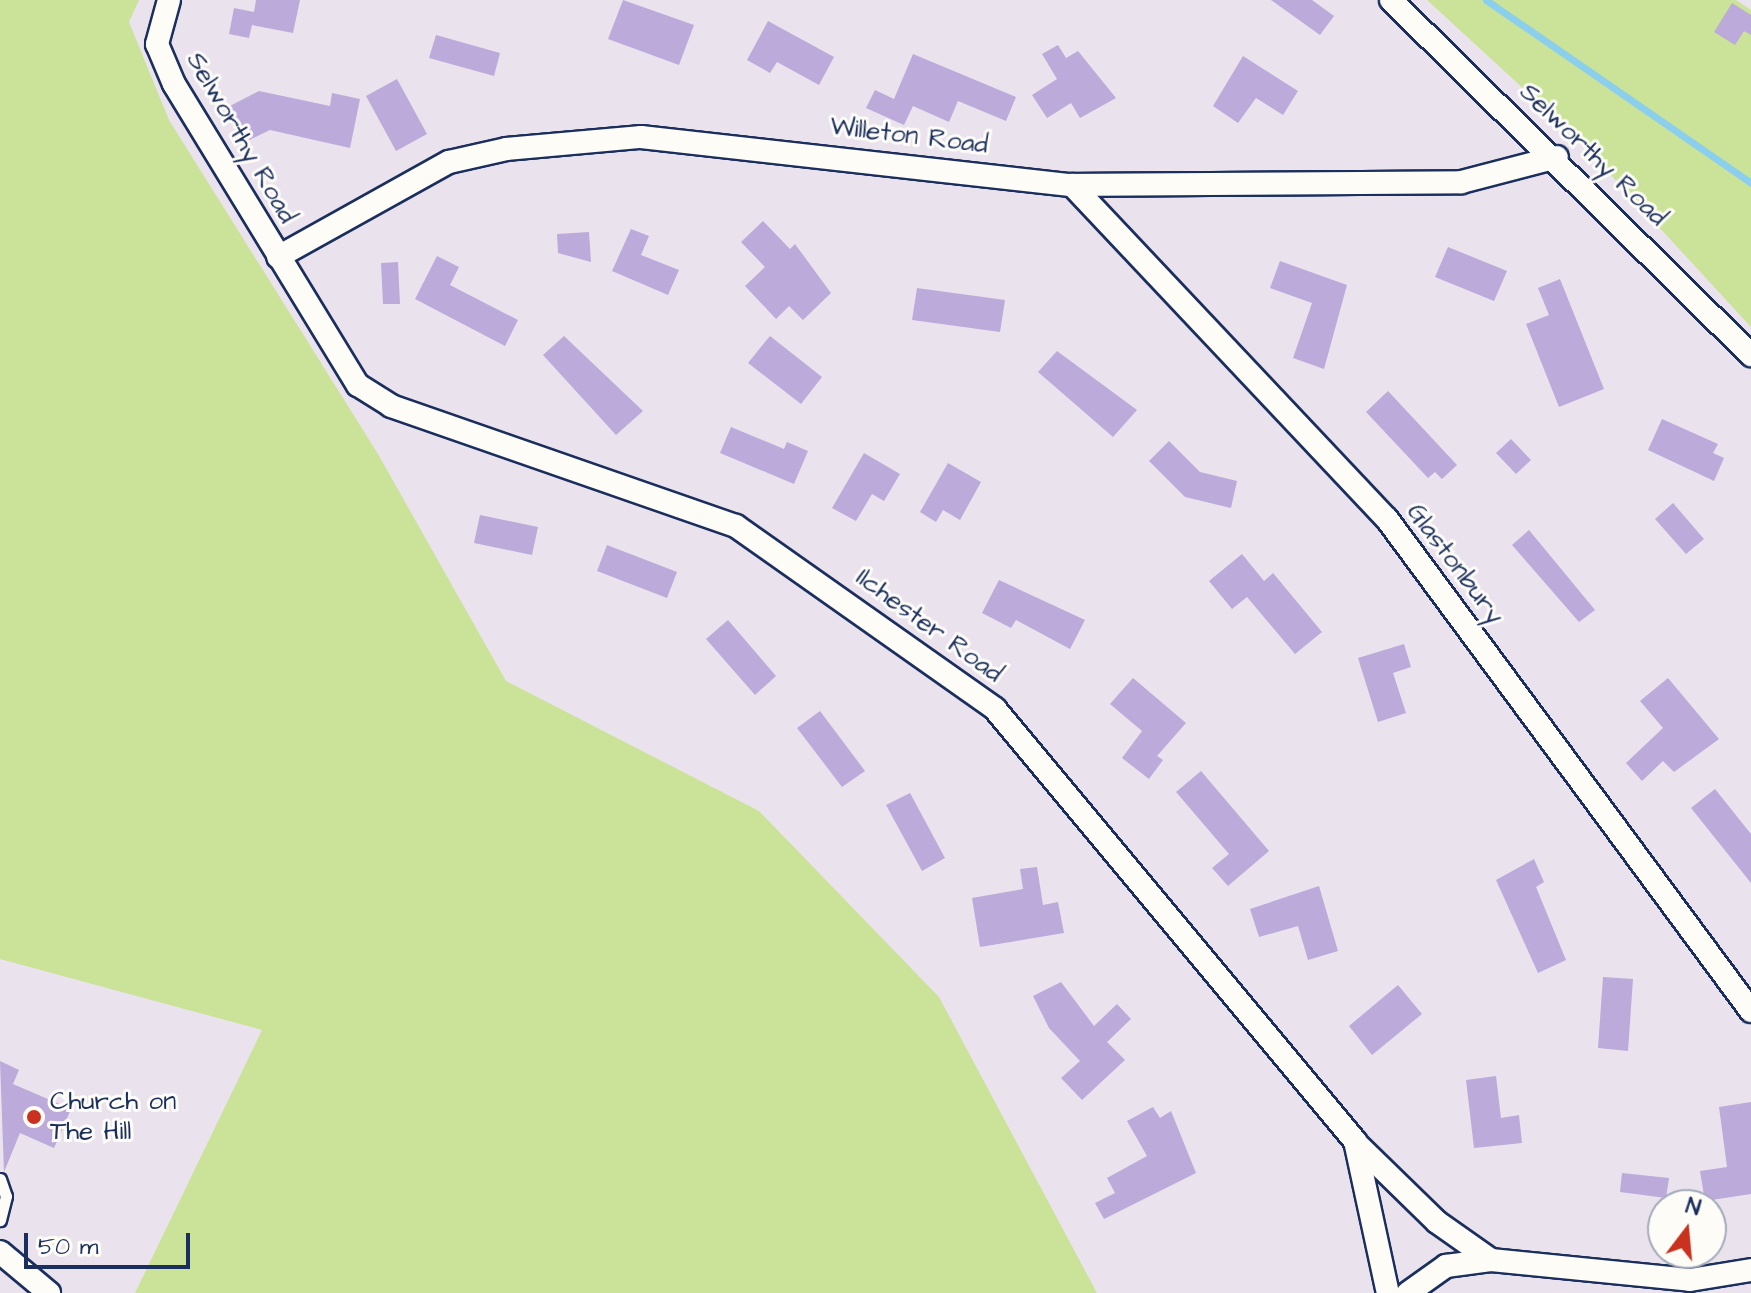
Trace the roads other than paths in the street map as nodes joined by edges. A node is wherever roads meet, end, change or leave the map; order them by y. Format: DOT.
graph roads {
  1 [pos="169,0"];
  2 [pos="1397,2"];
  3 [pos="1557,157"];
  4 [pos="1072,185"];
  5 [pos="278,257"];
  6 [pos="1751,355"];
  7 [pos="1751,1011"];
  8 [pos="1355,1141"];
  9 [pos="0,1179"];
  10 [pos="0,1220"];
  11 [pos="0,1252"];
  12 [pos="1491,1260"];
  13 [pos="1751,1270"];
  14 [pos="1691,1286"];
  15 [pos="49,1293"];
  16 [pos="1388,1293"];
  17 [pos="1408,1293"];
  1 -- 5 [label="street, Selworthy Road"];
  2 -- 3 [label="street, Selworthy Road"];
  3 -- 4 [label="street, Willeton Road"];
  3 -- 6 [label="street, Selworthy Road"];
  4 -- 5 [label="street, Willeton Road"];
  4 -- 7 [label="street, Glastonbury"];
  5 -- 8 [label="street, Ilchester Road"];
  8 -- 12 [label="street"];
  8 -- 16 [label="street, Ilchester Road"];
  9 -- 10 [label="lane"];
  11 -- 15 [label="street"];
  12 -- 14 [label="street"];
  12 -- 17 [label="street"];
  13 -- 14 [label="street"];
}
